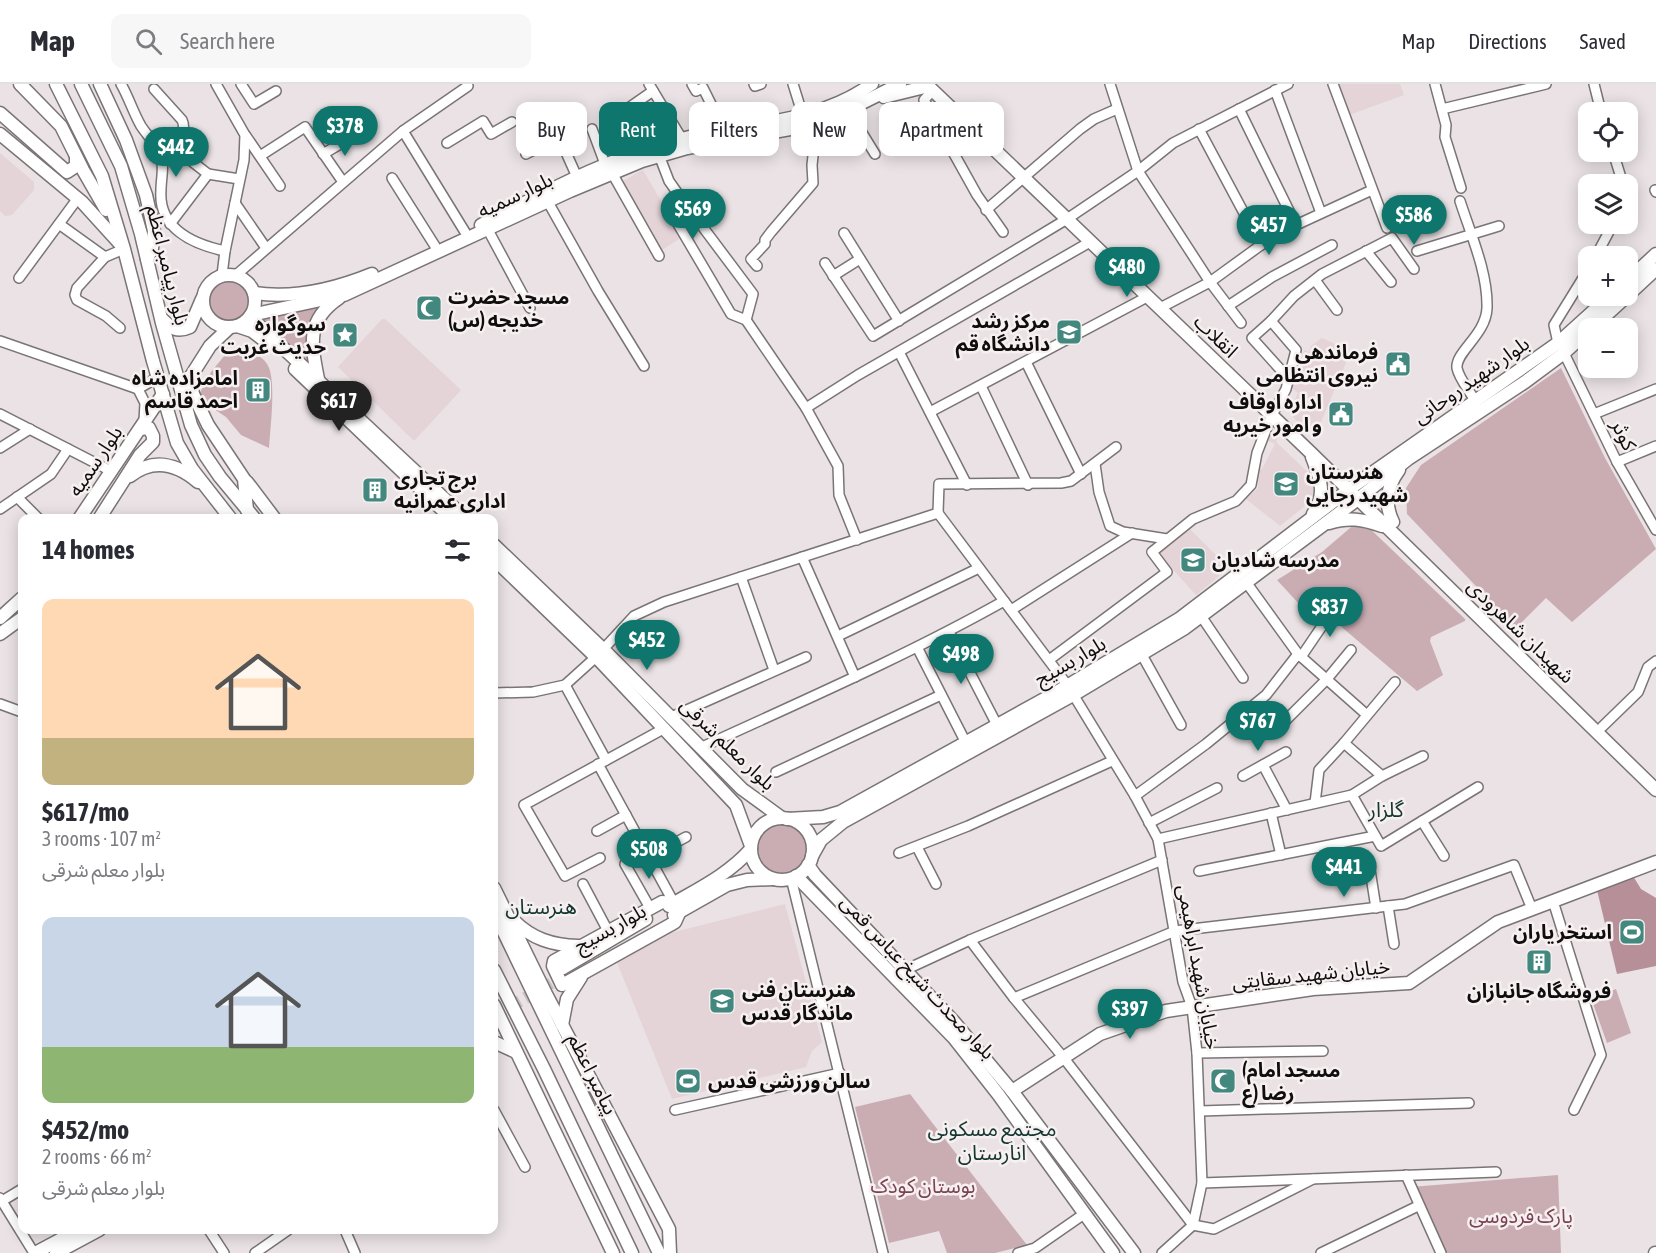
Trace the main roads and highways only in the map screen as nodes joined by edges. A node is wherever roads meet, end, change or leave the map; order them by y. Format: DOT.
graph roads {
  1 [pos="20,84"];
  2 [pos="56,84"];
  3 [pos="81,84"];
  4 [pos="100,84"];
  5 [pos="870,85"];
  6 [pos="896,85"];
  7 [pos="929,87"];
  8 [pos="843,102"];
  9 [pos="866,102"];
  10 [pos="0,113"];
  11 [pos="791,121"];
  12 [pos="791,128"];
  13 [pos="0,134"];
  14 [pos="677,142"];
  15 [pos="677,149"];
  16 [pos="628,156"];
  17 [pos="644,156"];
  18 [pos="76,157"];
  19 [pos="609,168"];
  20 [pos="63,169"];
  21 [pos="52,177"];
  22 [pos="118,232"];
  23 [pos="124,249"];
  24 [pos="1656,254"];
  25 [pos="147,259"];
  26 [pos="1656,269"];
  27 [pos="1638,271"];
  28 [pos="1638,285"];
  29 [pos="255,293"];
  30 [pos="344,295"];
  31 [pos="202,298"];
  32 [pos="1601,306"];
  33 [pos="1615,306"];
  34 [pos="251,316"];
  35 [pos="161,318"];
  36 [pos="1603,318"];
  37 [pos="233,327"];
  38 [pos="1578,337"];
  39 [pos="1561,348"];
  40 [pos="190,377"];
  41 [pos="318,379"];
  42 [pos="163,394"];
  43 [pos="183,399"];
  44 [pos="208,425"];
  45 [pos="142,426"];
  46 [pos="1311,453"];
  47 [pos="1408,459"];
  48 [pos="244,479"];
  49 [pos="125,481"];
  50 [pos="210,493"];
  51 [pos="1357,494"];
  52 [pos="83,514"];
  53 [pos="102,514"];
  54 [pos="227,514"];
  55 [pos="251,514"];
  56 [pos="271,514"];
  57 [pos="447,514"];
  58 [pos="460,514"];
  59 [pos="1314,524"];
  60 [pos="1391,525"];
  61 [pos="498,550"];
  62 [pos="498,563"];
  63 [pos="18,601"];
  64 [pos="2,612"];
  65 [pos="18,622"];
  66 [pos="0,634"];
  67 [pos="599,653"];
  68 [pos="1082,684"];
  69 [pos="1066,693"];
  70 [pos="668,722"];
  71 [pos="1656,780"];
  72 [pos="1656,790"];
  73 [pos="785,819"];
  74 [pos="751,848"];
  75 [pos="810,860"];
  76 [pos="1656,862"];
  77 [pos="794,877"];
  78 [pos="773,879"];
  79 [pos="677,907"];
  80 [pos="500,913"];
  81 [pos="580,946"];
  82 [pos="565,971"];
  83 [pos="582,975"];
  84 [pos="498,978"];
  85 [pos="541,997"];
  86 [pos="498,1014"];
  87 [pos="562,1025"];
  88 [pos="498,1044"];
  89 [pos="516,1052"];
  90 [pos="1012,1091"];
  91 [pos="70,1234"];
  92 [pos="92,1234"];
  93 [pos="34,1253"];
  94 [pos="56,1253"];
  95 [pos="613,1253"];
  96 [pos="632,1253"];
  97 [pos="659,1253"];
  98 [pos="670,1253"];
  99 [pos="1113,1253"];
  100 [pos="1134,1253"];
  1 -- 18 [label="main road"];
  2 -- 22 [label="main road"];
  3 -- 25 [label="main road, بلوار پیامبر اعظم"];
  4 -- 25 [label="main road"];
  5 -- 8 [label="main road, بلوار سمیه"];
  6 -- 9 [label="main road, بلوار سمیه"];
  7 -- 9 [label="main road"];
  7 -- 46 [label="main road, انقلاب"];
  10 -- 20 [label="main road"];
  11 -- 14 [label="main road, بلوار سمیه"];
  12 -- 15 [label="main road, بلوار سمیه"];
  13 -- 21 [label="main road"];
  16 -- 19 [label="main road, بلوار سمیه"];
  17 -- 19 [label="main road, بلوار سمیه"];
  18 -- 20 [label="main road"];
  18 -- 22 [label="main road"];
  19 -- 29 [label="main road, بلوار سمیه"];
  19 -- 30 [label="main road, بلوار سمیه"];
  20 -- 21 [label="main road"];
  21 -- 23 [label="main road"];
  22 -- 23 [label="main road, بلوار پیامبر اعظم"];
  23 -- 42 [label="main road, بلوار پیامبر اعظم"];
  24 -- 27 [label="main road"];
  25 -- 35 [label="main road, بلوار پیامبر اعظم"];
  26 -- 28 [label="main road, بلوار شهید روحانی"];
  29 -- 31 [label="main road"];
  29 -- 34 [label="main road"];
  30 -- 34 [label="main road, بلوار سمیه"];
  30 -- 41 [label="main road"];
  31 -- 35 [label="main road"];
  31 -- 37 [label="main road"];
  32 -- 39 [label="main road, بلوار شهید روحانی"];
  33 -- 36 [label="main road, بلوار شهید روحانی"];
  34 -- 37 [label="main road"];
  34 -- 41 [label="main road"];
  35 -- 43 [label="main road, بلوار پیامبر اعظم"];
  37 -- 40 [label="main road"];
  37 -- 57 [label="main road"];
  38 -- 39 [label="main road, بلوار شهید روحانی"];
  39 -- 47 [label="main road, بلوار شهید روحانی"];
  39 -- 51 [label="main road, بلوار شهید روحانی"];
  40 -- 43 [label="main road"];
  40 -- 44 [label="main road"];
  41 -- 58 [label="main road"];
  42 -- 45 [label="main road, بلوار سمیه"];
  42 -- 50 [label="main road, بلوار پیامبر اعظم"];
  43 -- 44 [label="main road"];
  43 -- 55 [label="main road"];
  44 -- 48 [label="main road"];
  45 -- 49 [label="main road, بلوار سمیه"];
  45 -- 52 [label="main road, بلوار سمیه"];
  46 -- 51 [label="main road, انقلاب"];
  46 -- 59 [label="main road"];
  47 -- 51 [label="main road, بلوار شهید روحانی"];
  47 -- 60 [label="main road"];
  48 -- 55 [label="main road"];
  48 -- 56 [label="main road"];
  49 -- 50 [label="main road"];
  49 -- 53 [label="main road, بلوار سمیه"];
  50 -- 54 [label="main road"];
  51 -- 59 [label="main road, بلوار بسیج"];
  51 -- 60 [label="main road, شهیدان شاهرودی"];
  59 -- 60 [label="main road"];
  59 -- 68 [label="main road, بلوار بسیج"];
  59 -- 68 [label="main road, بلوار بسیج"];
  60 -- 71 [label="main road, شهیدان شاهرودی"];
  60 -- 72 [label="main road, شهیدان شاهرودی"];
  61 -- 67 [label="main road, بلوار معلم شرقی"];
  62 -- 67 [label="main road, بلوار معلم شرقی"];
  63 -- 64 [label="main road"];
  65 -- 66 [label="main road"];
  67 -- 70 [label="main road, بلوار معلم شرقی"];
  68 -- 69 [label="main road, بلوار بسیج"];
  69 -- 73 [label="main road, بلوار بسیج"];
  69 -- 75 [label="main road, بلوار بسیج"];
  70 -- 73 [label="main road, بلوار معلم شرقی"];
  70 -- 74 [label="main road, بلوار معلم شرقی"];
  73 -- 74 [label="main road"];
  73 -- 75 [label="main road"];
  74 -- 78 [label="main road"];
  74 -- 79 [label="main road, بلوار بسیج"];
  75 -- 77 [label="main road"];
  75 -- 90 [label="main road"];
  76 -- 90 [label="main road, خیابان شهید سقایتی"];
  77 -- 78 [label="main road"];
  77 -- 99 [label="main road, بلوار محدث شیخ عباس قمی"];
  78 -- 79 [label="main road, بلوار بسیج"];
  79 -- 81 [label="main road"];
  79 -- 82 [label="main road, بلوار بسیج"];
  79 -- 83 [label="main road"];
  80 -- 81 [label="main road"];
  80 -- 85 [label="main road, پیامبر اعظم"];
  81 -- 83 [label="main road"];
  83 -- 87 [label="main road"];
  84 -- 96 [label="main road"];
  85 -- 87 [label="main road"];
  85 -- 97 [label="main road, پیامبر اعظم"];
  86 -- 89 [label="main road"];
  87 -- 98 [label="main road"];
  88 -- 89 [label="main road"];
  89 -- 95 [label="main road"];
  90 -- 100 [label="main road"];
  91 -- 93 [label="main road"];
  92 -- 94 [label="main road"];
}
